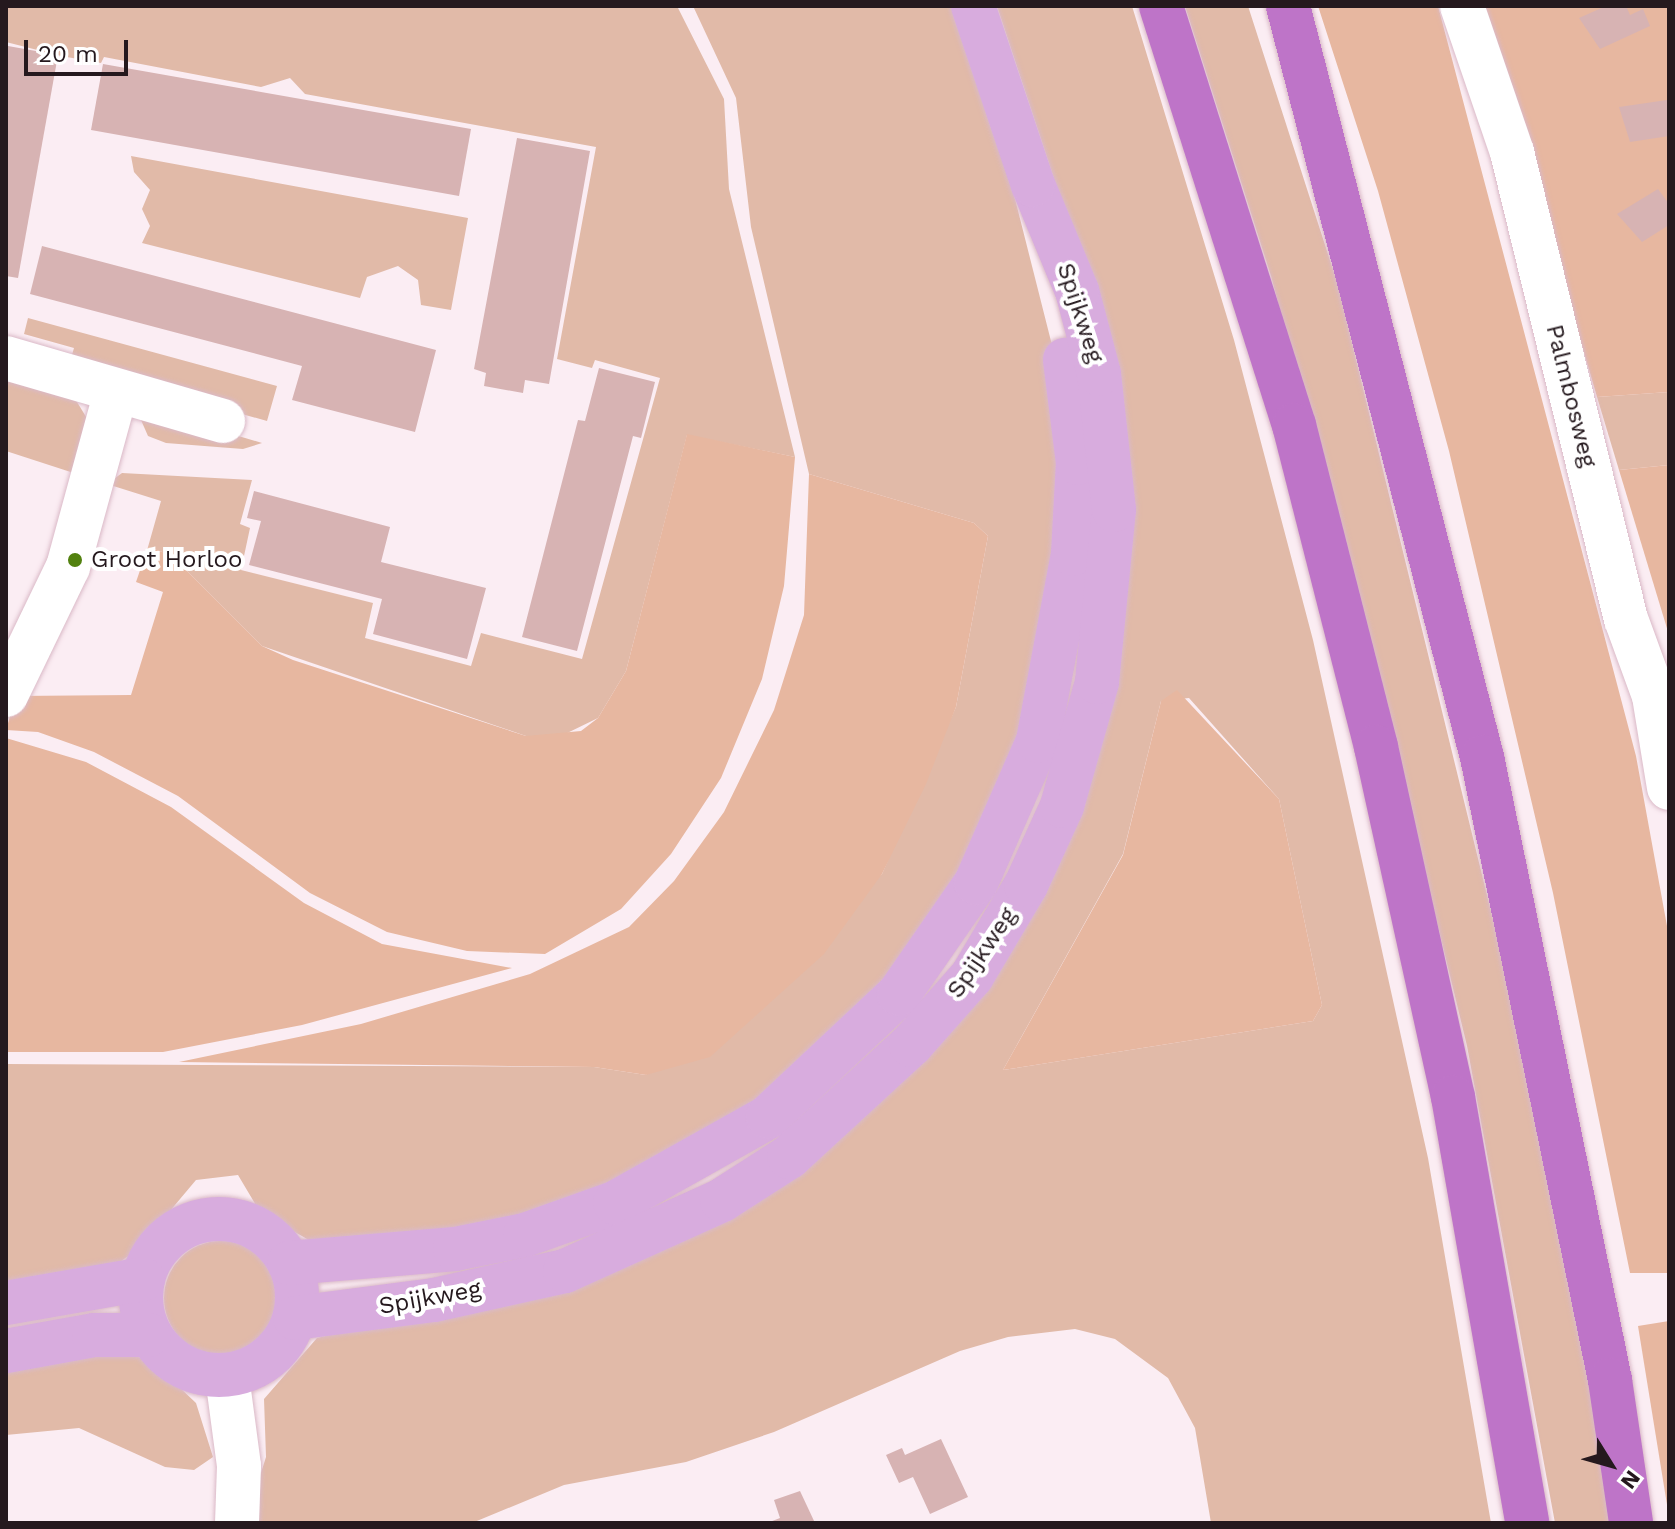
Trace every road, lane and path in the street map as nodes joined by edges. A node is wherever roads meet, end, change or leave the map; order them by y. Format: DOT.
graph roads {
  1 [pos="973,6"];
  2 [pos="1161,6"];
  3 [pos="1288,6"];
  4 [pos="1462,6"];
  5 [pos="1033,185"];
  6 [pos="6,358"];
  7 [pos="115,395"];
  8 [pos="223,421"];
  9 [pos="6,695"];
  10 [pos="1661,701"];
  11 [pos="1669,788"];
  12 [pos="289,1263"];
  13 [pos="143,1279"];
  14 [pos="6,1303"];
  15 [pos="295,1318"];
  16 [pos="149,1335"];
  17 [pos="6,1351"];
  18 [pos="227,1376"];
  19 [pos="237,1523"];
  20 [pos="1527,1523"];
  21 [pos="1631,1523"];
  1 -- 5 [label="main road, Spijkweg"];
  2 -- 20 [label="highway"];
  3 -- 21 [label="highway"];
  4 -- 10 [label="street, Palmbosweg"];
  5 -- 12 [label="main road, Spijkweg"];
  5 -- 15 [label="main road, Spijkweg"];
  6 -- 7 [label="street"];
  7 -- 8 [label="street"];
  7 -- 9 [label="street"];
  10 -- 11 [label="street, Palmbosweg"];
  12 -- 13 [label="main road"];
  12 -- 15 [label="main road"];
  13 -- 14 [label="main road"];
  13 -- 16 [label="main road"];
  15 -- 18 [label="main road"];
  16 -- 17 [label="main road"];
  16 -- 18 [label="main road"];
  18 -- 19 [label="street"];
}
